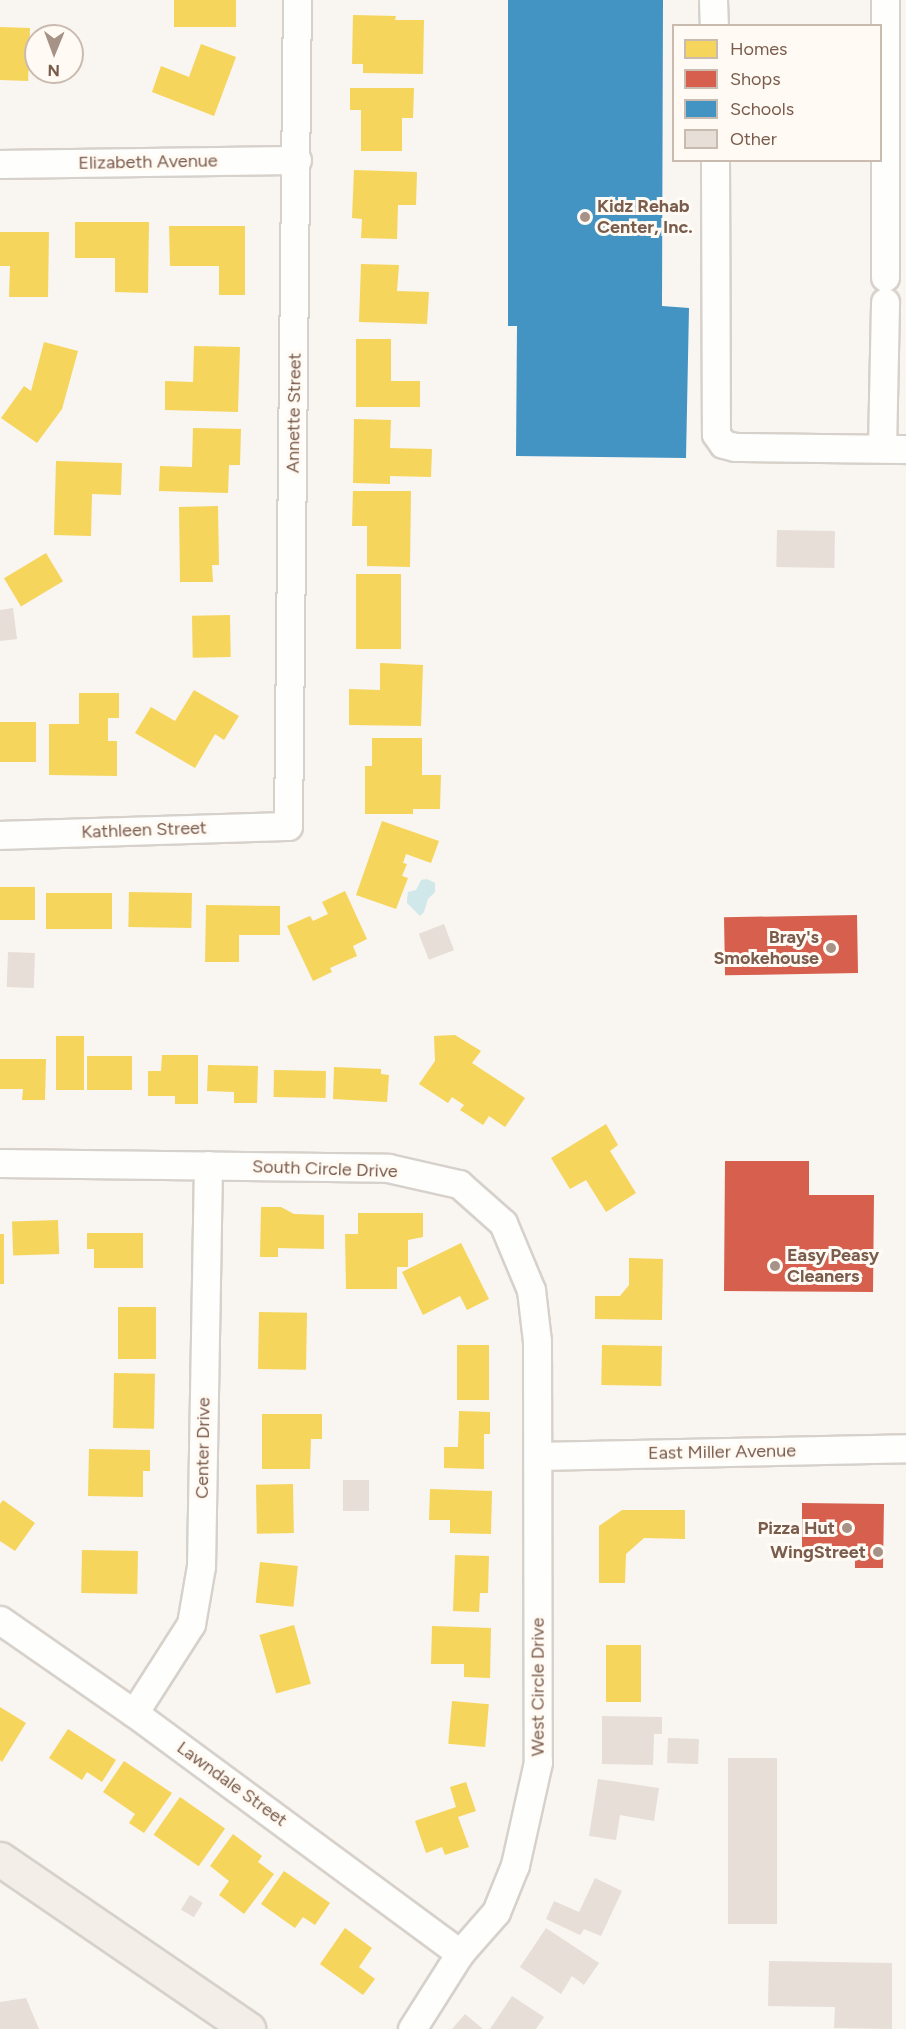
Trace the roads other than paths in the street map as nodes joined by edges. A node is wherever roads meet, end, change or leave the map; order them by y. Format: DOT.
graph roads {
  1 [pos="297,0"];
  2 [pos="713,0"];
  3 [pos="885,0"];
  4 [pos="714,24"];
  5 [pos="890,36"];
  6 [pos="297,160"];
  7 [pos="715,162"];
  8 [pos="0,164"];
  9 [pos="894,448"];
  10 [pos="288,826"];
  11 [pos="0,835"];
  12 [pos="0,1163"];
  13 [pos="208,1165"];
  14 [pos="906,1448"];
  15 [pos="539,1456"];
  16 [pos="0,1620"];
  17 [pos="134,1713"];
  18 [pos="0,1859"];
  19 [pos="460,1953"];
  20 [pos="248,2029"];
  21 [pos="412,2029"];
  1 -- 6 [label="street, Annette Street"];
  2 -- 4 [label="street"];
  3 -- 5 [label="street"];
  5 -- 9 [label="street"];
  6 -- 8 [label="street, Elizabeth Avenue"];
  6 -- 10 [label="street, Annette Street"];
  7 -- 9 [label="street"];
  10 -- 11 [label="street, Kathleen Street"];
  12 -- 13 [label="street, South Circle Drive"];
  13 -- 15 [label="street, South Circle Drive"];
  13 -- 17 [label="street, Center Drive"];
  14 -- 15 [label="street, East Miller Avenue"];
  15 -- 19 [label="street, West Circle Drive"];
  16 -- 17 [label="street, Lawndale Street"];
  17 -- 19 [label="street, Lawndale Street"];
  18 -- 20 [label="main road"];
  19 -- 21 [label="street, West Circle Drive"];
}
